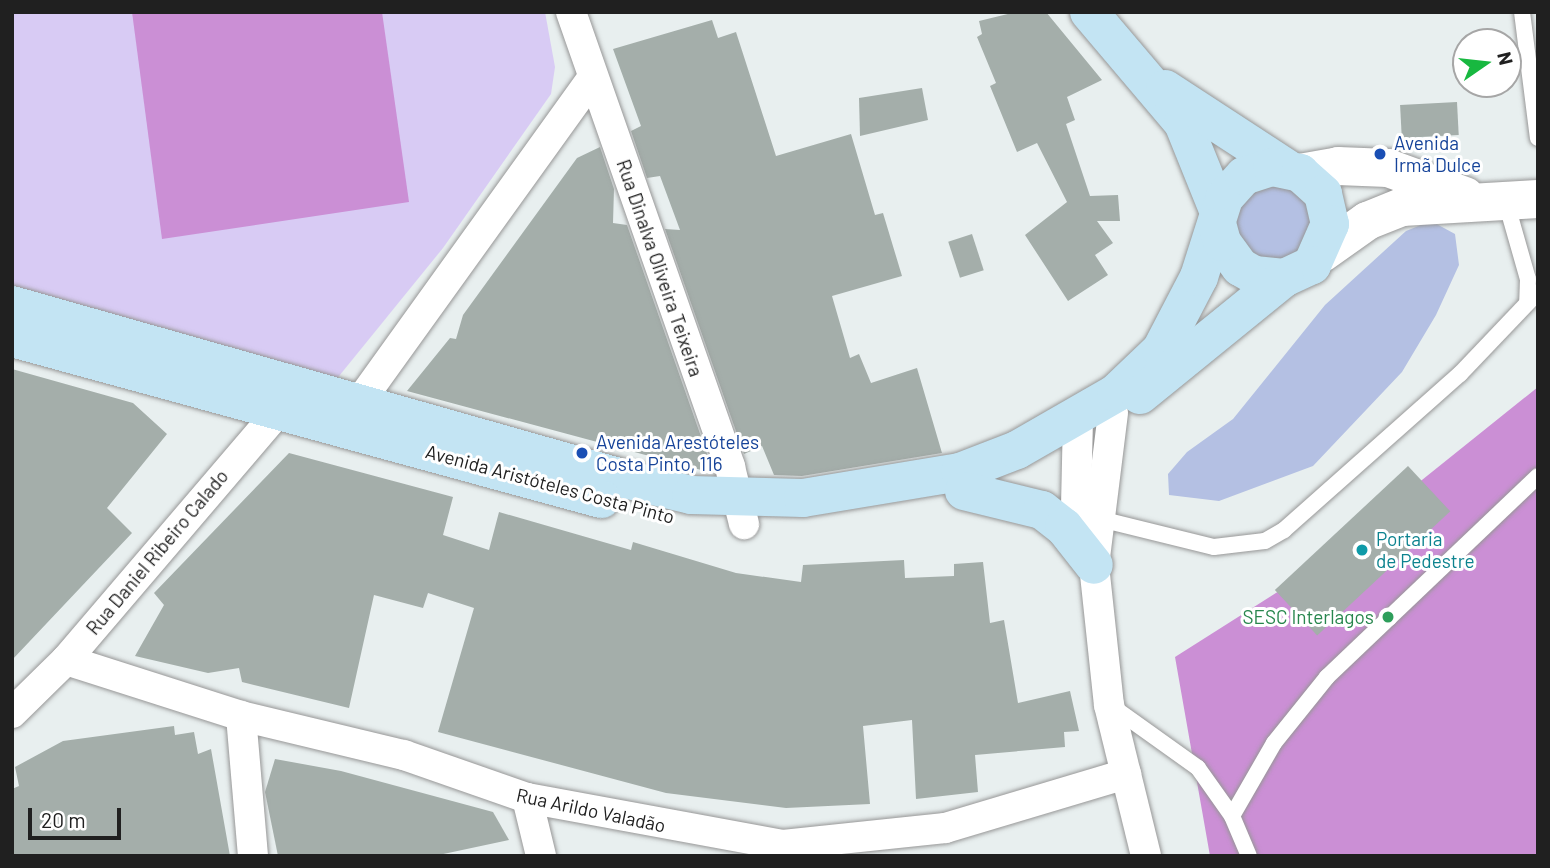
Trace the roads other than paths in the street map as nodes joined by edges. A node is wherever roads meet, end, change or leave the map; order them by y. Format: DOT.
graph roads {
  1 [pos="570,12"];
  2 [pos="1089,12"];
  3 [pos="1521,12"];
  4 [pos="593,77"];
  5 [pos="1151,81"];
  6 [pos="1538,138"];
  7 [pos="1293,171"];
  8 [pos="1507,201"];
  9 [pos="1219,219"];
  10 [pos="1322,253"];
  11 [pos="1284,278"];
  12 [pos="1532,297"];
  13 [pos="12,305"];
  14 [pos="12,338"];
  15 [pos="288,401"];
  16 [pos="351,414"];
  17 [pos="1090,423"];
  18 [pos="1538,476"];
  19 [pos="964,491"];
  20 [pos="741,511"];
  21 [pos="1100,519"];
  22 [pos="1094,565"];
  23 [pos="66,660"];
  24 [pos="1109,705"];
  25 [pos="12,713"];
  26 [pos="241,716"];
  27 [pos="1126,774"];
  28 [pos="527,798"];
  29 [pos="1232,816"];
  30 [pos="253,856"];
  31 [pos="541,856"];
  32 [pos="1146,856"];
  33 [pos="1249,856"];
  1 -- 4 [label="street, Rua Dinalva Oliveira Teixeira"];
  2 -- 5 [label="main road"];
  3 -- 6 [label="lane"];
  4 -- 16 [label="street"];
  4 -- 20 [label="street, Rua Dinalva Oliveira Teixeira"];
  5 -- 7 [label="main road"];
  5 -- 9 [label="main road"];
  7 -- 8 [label="street"];
  7 -- 9 [label="main road"];
  7 -- 10 [label="main road"];
  8 -- 10 [label="street"];
  8 -- 12 [label="lane"];
  9 -- 11 [label="main road"];
  9 -- 17 [label="main road, Avenida Aristóteles Costa Pinto"];
  10 -- 11 [label="main road"];
  11 -- 17 [label="main road, Avenida Aristóteles Costa Pinto"];
  12 -- 21 [label="lane"];
  13 -- 15 [label="main road, Avenida Aristóteles Costa Pinto"];
  14 -- 15 [label="main road, Avenida Aristóteles Costa Pinto"];
  15 -- 16 [label="main road, Avenida Aristóteles Costa Pinto"];
  15 -- 23 [label="street, Rua Daniel Ribeiro Calado"];
  16 -- 20 [label="main road, Avenida Aristóteles Costa Pinto"];
  17 -- 19 [label="main road, Avenida Aristóteles Costa Pinto"];
  17 -- 20 [label="main road, Avenida Aristóteles Costa Pinto"];
  17 -- 21 [label="street"];
  17 -- 22 [label="street"];
  18 -- 29 [label="lane"];
  19 -- 20 [label="main road, Avenida Aristóteles Costa Pinto"];
  19 -- 22 [label="main road"];
  21 -- 22 [label="street"];
  22 -- 24 [label="street"];
  23 -- 25 [label="street, Rua Daniel Ribeiro Calado"];
  23 -- 26 [label="street, Rua Arildo Valadão"];
  24 -- 27 [label="street"];
  24 -- 29 [label="lane"];
  26 -- 28 [label="street, Rua Arildo Valadão"];
  26 -- 30 [label="street"];
  27 -- 28 [label="street, Rua Arildo Valadão"];
  27 -- 32 [label="street"];
  28 -- 31 [label="street"];
  29 -- 33 [label="lane"];
}
